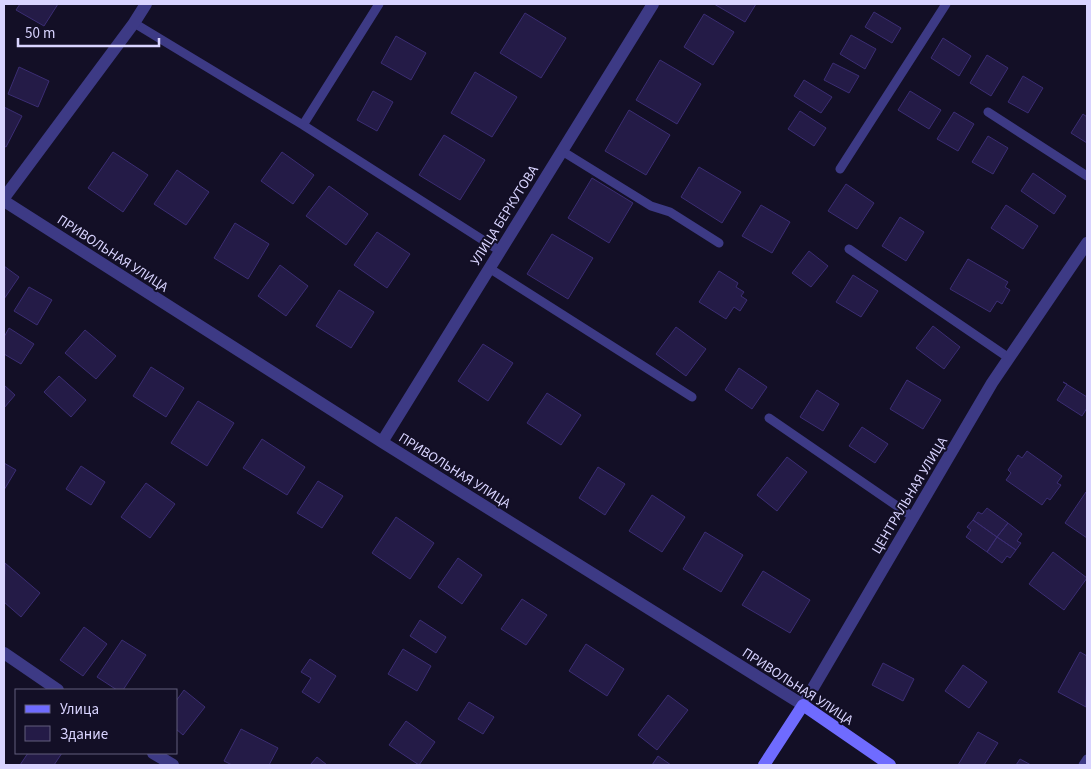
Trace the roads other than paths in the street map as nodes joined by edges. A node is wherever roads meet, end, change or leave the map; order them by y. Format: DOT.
graph roads {
  1 [pos="146,4"];
  2 [pos="379,4"];
  3 [pos="653,4"];
  4 [pos="946,4"];
  5 [pos="134,23"];
  6 [pos="988,112"];
  7 [pos="303,125"];
  8 [pos="562,151"];
  9 [pos="840,169"];
  10 [pos="1087,176"];
  11 [pos="4,200"];
  12 [pos="719,243"];
  13 [pos="1087,243"];
  14 [pos="849,249"];
  15 [pos="500,251"];
  16 [pos="490,268"];
  17 [pos="1009,358"];
  18 [pos="692,397"];
  19 [pos="769,418"];
  20 [pos="382,442"];
  21 [pos="914,517"];
  22 [pos="4,654"];
  23 [pos="56,689"];
  24 [pos="803,705"];
  25 [pos="155,754"];
  26 [pos="1087,759"];
  27 [pos="173,765"];
  28 [pos="764,765"];
  29 [pos="890,765"];
  30 [pos="1083,765"];
  1 -- 5 [label="street"];
  2 -- 7 [label="lane"];
  3 -- 8 [label="street, УЛИЦА БЕРКУТОВА"];
  4 -- 9 [label="lane"];
  5 -- 7 [label="lane"];
  5 -- 11 [label="street"];
  6 -- 10 [label="lane"];
  7 -- 15 [label="lane"];
  8 -- 12 [label="lane"];
  8 -- 15 [label="street, УЛИЦА БЕРКУТОВА"];
  11 -- 20 [label="street, ПРИВОЛЬНАЯ УЛИЦА"];
  13 -- 17 [label="street, ЦЕНТРАЛЬНАЯ УЛИЦА"];
  14 -- 17 [label="lane"];
  15 -- 16 [label="street, УЛИЦА БЕРКУТОВА"];
  16 -- 18 [label="lane"];
  16 -- 20 [label="street, УЛИЦА БЕРКУТОВА"];
  17 -- 21 [label="street, ЦЕНТРАЛЬНАЯ УЛИЦА"];
  19 -- 21 [label="lane"];
  20 -- 24 [label="street, ПРИВОЛЬНАЯ УЛИЦА"];
  21 -- 24 [label="street, ЦЕНТРАЛЬНАЯ УЛИЦА"];
  22 -- 23 [label="street"];
  24 -- 28 [label="street, ЦЕНТРАЛЬНАЯ УЛИЦА"];
  24 -- 29 [label="street, ПРИВОЛЬНАЯ УЛИЦА"];
  25 -- 27 [label="street"];
  26 -- 30 [label="lane"];
}
